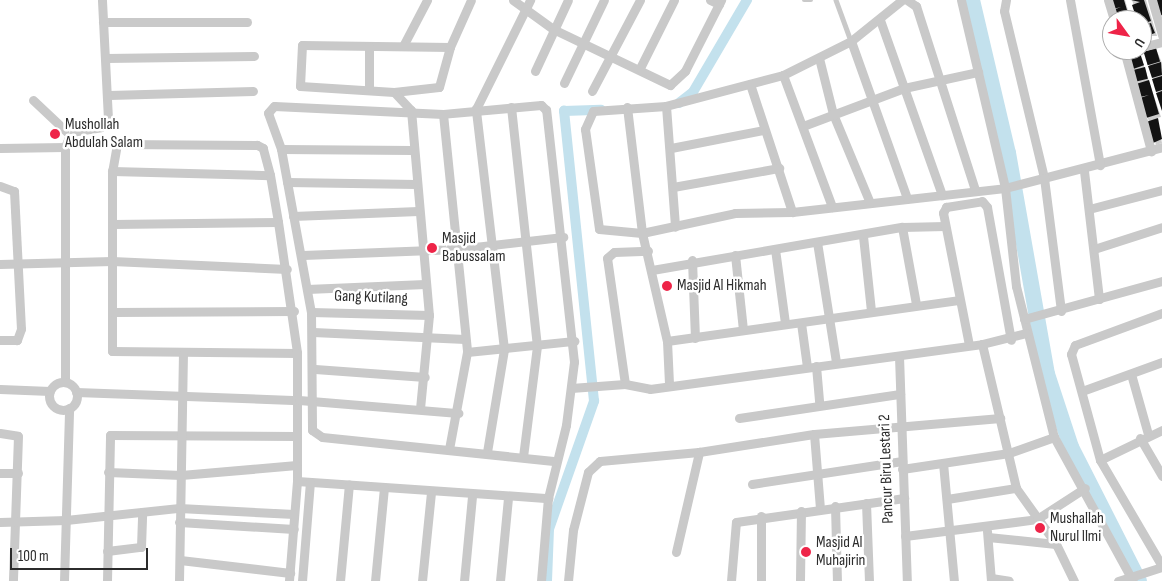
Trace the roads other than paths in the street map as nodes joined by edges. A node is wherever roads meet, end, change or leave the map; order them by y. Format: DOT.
graph roads {
  1 [pos="102,0"];
  2 [pos="427,0"];
  3 [pos="471,0"];
  4 [pos="513,0"];
  5 [pos="530,0"];
  6 [pos="568,0"];
  7 [pos="604,0"];
  8 [pos="640,0"];
  9 [pos="674,0"];
  10 [pos="710,0"];
  11 [pos="804,0"];
  12 [pos="811,0"];
  13 [pos="836,0"];
  14 [pos="902,0"];
  15 [pos="907,0"];
  16 [pos="961,0"];
  17 [pos="1006,0"];
  18 [pos="1070,0"];
  19 [pos="1152,0"];
  20 [pos="720,2"];
  21 [pos="524,12"];
  22 [pos="880,20"];
  23 [pos="103,22"];
  24 [pos="247,22"];
  25 [pos="552,29"];
  26 [pos="1162,36"];
  27 [pos="851,41"];
  28 [pos="583,42"];
  29 [pos="369,46"];
  30 [pos="403,46"];
  31 [pos="450,47"];
  32 [pos="254,56"];
  33 [pos="610,56"];
  34 [pos="106,58"];
  35 [pos="819,58"];
  36 [pos="1128,60"];
  37 [pos="640,68"];
  38 [pos="535,71"];
  39 [pos="978,72"];
  40 [pos="783,75"];
  41 [pos="940,82"];
  42 [pos="564,83"];
  43 [pos="750,84"];
  44 [pos="369,87"];
  45 [pos="904,88"];
  46 [pos="253,91"];
  47 [pos="592,91"];
  48 [pos="394,92"];
  49 [pos="109,95"];
  50 [pos="33,100"];
  51 [pos="872,100"];
  52 [pos="628,106"];
  53 [pos="666,106"];
  54 [pos="511,107"];
  55 [pos="476,109"];
  56 [pos="410,110"];
  57 [pos="443,114"];
  58 [pos="833,114"];
  59 [pos="803,126"];
  60 [pos="764,130"];
  61 [pos="69,134"];
  62 [pos="65,147"];
  63 [pos="1162,147"];
  64 [pos="0,148"];
  65 [pos="671,148"];
  66 [pos="281,149"];
  67 [pos="412,150"];
  68 [pos="1151,151"];
  69 [pos="1100,165"];
  70 [pos="779,168"];
  71 [pos="1084,171"];
  72 [pos="112,172"];
  73 [pos="270,175"];
  74 [pos="1044,178"];
  75 [pos="287,182"];
  76 [pos="416,184"];
  77 [pos="0,186"];
  78 [pos="673,186"];
  79 [pos="1008,188"];
  80 [pos="975,190"];
  81 [pos="1162,190"];
  82 [pos="942,195"];
  83 [pos="907,198"];
  84 [pos="870,202"];
  85 [pos="832,207"];
  86 [pos="1089,209"];
  87 [pos="418,211"];
  88 [pos="792,212"];
  89 [pos="293,216"];
  90 [pos="278,222"];
  91 [pos="113,224"];
  92 [pos="945,226"];
  93 [pos="675,227"];
  94 [pos="902,227"];
  95 [pos="1162,227"];
  96 [pos="642,233"];
  97 [pos="863,236"];
  98 [pos="563,237"];
  99 [pos="526,242"];
  100 [pos="817,242"];
  101 [pos="493,243"];
  102 [pos="457,249"];
  103 [pos="775,249"];
  104 [pos="1094,249"];
  105 [pos="648,251"];
  106 [pos="423,252"];
  107 [pos="735,255"];
  108 [pos="303,256"];
  109 [pos="692,260"];
  110 [pos="112,261"];
  111 [pos="0,264"];
  112 [pos="20,264"];
  113 [pos="65,264"];
  114 [pos="287,269"];
  115 [pos="652,270"];
  116 [pos="1162,281"];
  117 [pos="425,284"];
  118 [pos="307,289"];
  119 [pos="1099,299"];
  120 [pos="958,300"];
  121 [pos="916,304"];
  122 [pos="294,311"];
  123 [pos="871,311"];
  124 [pos="114,312"];
  125 [pos="312,312"];
  126 [pos="1057,312"];
  127 [pos="1162,313"];
  128 [pos="429,315"];
  129 [pos="830,318"];
  130 [pos="1028,318"];
  131 [pos="785,323"];
  132 [pos="801,323"];
  133 [pos="743,330"];
  134 [pos="313,332"];
  135 [pos="1026,334"];
  136 [pos="694,338"];
  137 [pos="465,339"];
  138 [pos="0,340"];
  139 [pos="1010,340"];
  140 [pos="429,341"];
  141 [pos="574,341"];
  142 [pos="667,341"];
  143 [pos="982,344"];
  144 [pos="969,345"];
  145 [pos="537,346"];
  146 [pos="504,349"];
  147 [pos="467,352"];
  148 [pos="297,353"];
  149 [pos="183,354"];
  150 [pos="899,356"];
  151 [pos="836,362"];
  152 [pos="1162,362"];
  153 [pos="812,367"];
  154 [pos="315,369"];
  155 [pos="1130,374"];
  156 [pos="425,377"];
  157 [pos="65,382"];
  158 [pos="625,384"];
  159 [pos="669,384"];
  160 [pos="571,388"];
  161 [pos="0,389"];
  162 [pos="50,391"];
  163 [pos="1082,391"];
  164 [pos="76,392"];
  165 [pos="900,394"];
  166 [pos="181,397"];
  167 [pos="298,400"];
  168 [pos="314,402"];
  169 [pos="819,404"];
  170 [pos="69,408"];
  171 [pos="420,409"];
  172 [pos="458,413"];
  173 [pos="738,418"];
  174 [pos="1000,418"];
  175 [pos="900,429"];
  176 [pos="1162,430"];
  177 [pos="0,433"];
  178 [pos="814,434"];
  179 [pos="296,436"];
  180 [pos="1144,436"];
  181 [pos="1054,437"];
  182 [pos="181,438"];
  183 [pos="449,450"];
  184 [pos="488,452"];
  185 [pos="698,452"];
  186 [pos="1009,453"];
  187 [pos="523,457"];
  188 [pos="1100,460"];
  189 [pos="556,461"];
  190 [pos="943,463"];
  191 [pos="902,465"];
  192 [pos="296,466"];
  193 [pos="108,472"];
  194 [pos="0,473"];
  195 [pos="18,473"];
  196 [pos="817,474"];
  197 [pos="181,475"];
  198 [pos="1162,476"];
  199 [pos="297,481"];
  200 [pos="310,482"];
  201 [pos="349,484"];
  202 [pos="752,484"];
  203 [pos="384,487"];
  204 [pos="1016,488"];
  205 [pos="1085,488"];
  206 [pos="431,493"];
  207 [pos="472,496"];
  208 [pos="508,498"];
  209 [pos="548,498"];
  210 [pos="904,498"];
  211 [pos="947,499"];
  212 [pos="866,503"];
  213 [pos="835,506"];
  214 [pos="179,508"];
  215 [pos="820,508"];
  216 [pos="801,511"];
  217 [pos="142,512"];
  218 [pos="294,514"];
  219 [pos="106,515"];
  220 [pos="762,516"];
  221 [pos="1036,519"];
  222 [pos="66,520"];
  223 [pos="0,522"];
  224 [pos="15,522"];
  225 [pos="179,522"];
  226 [pos="987,526"];
  227 [pos="294,529"];
  228 [pos="948,531"];
  229 [pos="905,536"];
  230 [pos="988,537"];
  231 [pos="1056,544"];
  232 [pos="107,551"];
  233 [pos="676,552"];
  234 [pos="180,560"];
  235 [pos="1162,567"];
  236 [pos="1134,576"];
  237 [pos="290,577"];
  238 [pos="991,580"];
  239 [pos="12,581"];
  240 [pos="64,581"];
  241 [pos="107,581"];
  242 [pos="179,581"];
  243 [pos="302,581"];
  244 [pos="340,581"];
  245 [pos="375,581"];
  246 [pos="422,581"];
  247 [pos="464,581"];
  248 [pos="500,581"];
  249 [pos="541,581"];
  250 [pos="568,581"];
  251 [pos="731,581"];
  252 [pos="761,581"];
  253 [pos="800,581"];
  254 [pos="837,581"];
  255 [pos="869,581"];
  256 [pos="907,581"];
  257 [pos="954,581"];
  258 [pos="1009,581"];
  259 [pos="1074,581"];
  260 [pos="1118,581"];
  1 -- 23 [label="street"];
  2 -- 30 [label="street"];
  3 -- 31 [label="street"];
  4 -- 21 [label="street"];
  5 -- 21 [label="street"];
  6 -- 25 [label="street"];
  7 -- 28 [label="street"];
  8 -- 33 [label="street"];
  9 -- 37 [label="street"];
  10 -- 20 [label="street"];
  11 -- 12 [label="lane"];
  13 -- 27 [label="lane"];
  14 -- 22 [label="street"];
  15 -- 41 [label="street"];
  16 -- 39 [label="street"];
  17 -- 74 [label="street"];
  18 -- 69 [label="street"];
  19 -- 26 [label="street"];
  20 -- 37 [label="street"];
  21 -- 25 [label="street"];
  21 -- 55 [label="street"];
  22 -- 27 [label="street"];
  22 -- 45 [label="street"];
  23 -- 24 [label="street"];
  23 -- 34 [label="street"];
  25 -- 28 [label="street"];
  25 -- 38 [label="street"];
  27 -- 35 [label="street"];
  27 -- 51 [label="street"];
  28 -- 33 [label="street"];
  28 -- 42 [label="street"];
  29 -- 30 [label="street"];
  29 -- 44 [label="street"];
  29 -- 44 [label="street"];
  30 -- 31 [label="street"];
  31 -- 48 [label="street"];
  32 -- 34 [label="street"];
  33 -- 37 [label="street"];
  33 -- 47 [label="street"];
  34 -- 49 [label="street"];
  35 -- 40 [label="street"];
  35 -- 58 [label="street"];
  36 -- 68 [label="street"];
  39 -- 41 [label="street"];
  39 -- 79 [label="street"];
  40 -- 43 [label="street"];
  40 -- 59 [label="street"];
  41 -- 45 [label="street"];
  41 -- 80 [label="street"];
  43 -- 53 [label="street"];
  43 -- 60 [label="street"];
  44 -- 48 [label="street"];
  45 -- 51 [label="street"];
  45 -- 82 [label="street"];
  46 -- 49 [label="street"];
  48 -- 56 [label="street"];
  49 -- 61 [label="street"];
  50 -- 61 [label="street"];
  51 -- 58 [label="street"];
  51 -- 83 [label="street"];
  52 -- 53 [label="street"];
  52 -- 96 [label="street"];
  52 -- 96 [label="street"];
  53 -- 65 [label="street"];
  54 -- 55 [label="street"];
  54 -- 98 [label="street"];
  54 -- 99 [label="street"];
  55 -- 57 [label="street"];
  55 -- 101 [label="street"];
  56 -- 57 [label="street"];
  56 -- 66 [label="street"];
  56 -- 67 [label="street"];
  57 -- 102 [label="street"];
  58 -- 59 [label="street"];
  58 -- 84 [label="street"];
  59 -- 85 [label="street"];
  60 -- 65 [label="street"];
  60 -- 70 [label="street"];
  61 -- 62 [label="street"];
  62 -- 64 [label="street"];
  62 -- 113 [label="street"];
  63 -- 68 [label="street"];
  65 -- 78 [label="street"];
  66 -- 67 [label="street"];
  66 -- 75 [label="street"];
  67 -- 76 [label="street"];
  68 -- 69 [label="street"];
  69 -- 71 [label="street"];
  70 -- 78 [label="street"];
  70 -- 88 [label="street"];
  71 -- 74 [label="street"];
  71 -- 86 [label="street"];
  72 -- 73 [label="street"];
  72 -- 73 [label="street"];
  72 -- 91 [label="street"];
  73 -- 90 [label="street"];
  74 -- 79 [label="street"];
  74 -- 126 [label="street"];
  75 -- 76 [label="street"];
  75 -- 89 [label="street"];
  76 -- 87 [label="street"];
  77 -- 112 [label="street"];
  78 -- 93 [label="street"];
  79 -- 80 [label="street"];
  79 -- 130 [label="street"];
  80 -- 82 [label="street"];
  81 -- 86 [label="street"];
  82 -- 83 [label="street"];
  83 -- 84 [label="street"];
  84 -- 85 [label="street"];
  85 -- 88 [label="street"];
  86 -- 104 [label="street"];
  87 -- 89 [label="street"];
  87 -- 106 [label="street"];
  88 -- 93 [label="street"];
  89 -- 108 [label="street"];
  90 -- 91 [label="street"];
  90 -- 114 [label="street"];
  91 -- 110 [label="street"];
  92 -- 94 [label="street"];
  92 -- 120 [label="street"];
  92 -- 139 [label="street"];
  93 -- 96 [label="street"];
  94 -- 97 [label="street"];
  94 -- 121 [label="street"];
  95 -- 104 [label="street"];
  96 -- 105 [label="street"];
  97 -- 100 [label="street"];
  97 -- 123 [label="street"];
  98 -- 99 [label="street"];
  98 -- 141 [label="street"];
  99 -- 101 [label="street"];
  99 -- 145 [label="street"];
  100 -- 103 [label="street"];
  100 -- 129 [label="street"];
  101 -- 102 [label="street"];
  101 -- 146 [label="street"];
  102 -- 106 [label="street"];
  102 -- 137 [label="street"];
  103 -- 107 [label="street"];
  103 -- 131 [label="street"];
  104 -- 119 [label="street"];
  105 -- 115 [label="street"];
  105 -- 158 [label="street"];
  106 -- 108 [label="street"];
  106 -- 117 [label="street"];
  107 -- 109 [label="street"];
  107 -- 133 [label="street"];
  108 -- 118 [label="street"];
  109 -- 115 [label="street"];
  109 -- 136 [label="street"];
  110 -- 113 [label="street"];
  110 -- 114 [label="street"];
  110 -- 124 [label="street"];
  111 -- 112 [label="street"];
  112 -- 113 [label="street"];
  112 -- 138 [label="street"];
  113 -- 157 [label="street"];
  114 -- 122 [label="street"];
  115 -- 142 [label="street"];
  116 -- 119 [label="street"];
  117 -- 118 [label="street"];
  117 -- 128 [label="street"];
  118 -- 125 [label="street"];
  119 -- 126 [label="street"];
  120 -- 121 [label="street"];
  120 -- 144 [label="street"];
  121 -- 123 [label="street"];
  122 -- 124 [label="street"];
  122 -- 148 [label="street"];
  123 -- 129 [label="street"];
  124 -- 149 [label="street"];
  125 -- 128 [label="street, Gang Kutilang"];
  125 -- 134 [label="street"];
  126 -- 130 [label="street"];
  127 -- 163 [label="street"];
  128 -- 140 [label="street"];
  129 -- 132 [label="street"];
  129 -- 151 [label="street"];
  130 -- 135 [label="street"];
  131 -- 132 [label="street"];
  131 -- 133 [label="street"];
  132 -- 153 [label="street"];
  133 -- 136 [label="street"];
  134 -- 140 [label="street"];
  134 -- 154 [label="street"];
  135 -- 139 [label="street"];
  135 -- 181 [label="street"];
  136 -- 142 [label="street"];
  137 -- 140 [label="street"];
  137 -- 147 [label="street"];
  139 -- 143 [label="street"];
  140 -- 156 [label="street"];
  141 -- 145 [label="street"];
  141 -- 160 [label="street"];
  142 -- 159 [label="street"];
  143 -- 144 [label="street"];
  143 -- 174 [label="street"];
  144 -- 150 [label="street"];
  145 -- 146 [label="street"];
  145 -- 187 [label="street"];
  146 -- 147 [label="street"];
  146 -- 184 [label="street"];
  147 -- 172 [label="street"];
  148 -- 149 [label="street"];
  148 -- 167 [label="street"];
  149 -- 166 [label="street"];
  150 -- 151 [label="street"];
  150 -- 165 [label="street, Pancur Biru Lestari 2"];
  151 -- 153 [label="street"];
  152 -- 155 [label="street"];
  153 -- 159 [label="street"];
  153 -- 169 [label="street"];
  154 -- 156 [label="street"];
  154 -- 168 [label="street"];
  155 -- 163 [label="street"];
  155 -- 180 [label="street"];
  156 -- 171 [label="street"];
  157 -- 162 [label="street"];
  157 -- 164 [label="street"];
  158 -- 159 [label="street"];
  158 -- 160 [label="street"];
  160 -- 189 [label="street"];
  161 -- 162 [label="street"];
  162 -- 170 [label="street"];
  163 -- 188 [label="street"];
  164 -- 166 [label="street"];
  164 -- 170 [label="street"];
  165 -- 169 [label="street"];
  165 -- 175 [label="street, Pancur Biru Lestari 2"];
  166 -- 167 [label="street"];
  166 -- 182 [label="street"];
  167 -- 168 [label="street"];
  167 -- 179 [label="street"];
  168 -- 171 [label="street"];
  168 -- 183 [label="street"];
  169 -- 173 [label="street"];
  170 -- 222 [label="street"];
  171 -- 172 [label="street"];
  172 -- 183 [label="street"];
  174 -- 175 [label="street"];
  174 -- 186 [label="street"];
  175 -- 178 [label="street"];
  175 -- 191 [label="street, Pancur Biru Lestari 2"];
  176 -- 180 [label="street"];
  177 -- 195 [label="street"];
  178 -- 185 [label="street"];
  178 -- 196 [label="street"];
  179 -- 182 [label="street"];
  179 -- 192 [label="street"];
  180 -- 188 [label="street"];
  180 -- 198 [label="street"];
  181 -- 186 [label="street"];
  181 -- 205 [label="street"];
  182 -- 193 [label="street"];
  182 -- 197 [label="street"];
  183 -- 184 [label="street"];
  184 -- 187 [label="street"];
  185 -- 233 [label="street"];
  185 -- 250 [label="street"];
  186 -- 190 [label="street"];
  186 -- 204 [label="street"];
  187 -- 189 [label="street"];
  188 -- 235 [label="street"];
  189 -- 209 [label="street"];
  190 -- 191 [label="street"];
  190 -- 211 [label="street"];
  191 -- 196 [label="street"];
  191 -- 210 [label="street, Pancur Biru Lestari 2"];
  192 -- 197 [label="street"];
  192 -- 199 [label="street"];
  193 -- 197 [label="street"];
  193 -- 219 [label="street"];
  194 -- 195 [label="street"];
  195 -- 224 [label="street"];
  196 -- 202 [label="street"];
  196 -- 215 [label="street"];
  197 -- 214 [label="street"];
  199 -- 200 [label="street"];
  199 -- 218 [label="street"];
  200 -- 201 [label="street"];
  200 -- 243 [label="street"];
  201 -- 203 [label="street"];
  201 -- 244 [label="street"];
  203 -- 206 [label="street"];
  203 -- 245 [label="street"];
  204 -- 211 [label="street"];
  204 -- 221 [label="street"];
  205 -- 221 [label="street"];
  205 -- 236 [label="street"];
  206 -- 207 [label="street"];
  206 -- 246 [label="street"];
  207 -- 208 [label="street"];
  207 -- 247 [label="street"];
  208 -- 209 [label="street"];
  208 -- 248 [label="street"];
  209 -- 249 [label="street"];
  210 -- 212 [label="street"];
  210 -- 229 [label="street, Pancur Biru Lestari 2"];
  211 -- 228 [label="street"];
  212 -- 213 [label="street"];
  212 -- 255 [label="street"];
  213 -- 215 [label="street"];
  213 -- 254 [label="street"];
  214 -- 217 [label="street"];
  214 -- 218 [label="street"];
  214 -- 225 [label="street"];
  215 -- 216 [label="street"];
  216 -- 220 [label="street"];
  216 -- 253 [label="street"];
  217 -- 219 [label="street"];
  217 -- 232 [label="street"];
  218 -- 227 [label="street"];
  219 -- 222 [label="street"];
  219 -- 232 [label="street"];
  220 -- 251 [label="street"];
  220 -- 252 [label="street"];
  221 -- 226 [label="street"];
  221 -- 231 [label="street"];
  222 -- 224 [label="street"];
  222 -- 240 [label="street"];
  223 -- 224 [label="street"];
  224 -- 239 [label="street"];
  225 -- 227 [label="street"];
  225 -- 234 [label="street"];
  226 -- 228 [label="street"];
  226 -- 230 [label="street"];
  227 -- 237 [label="street"];
  228 -- 229 [label="street"];
  228 -- 257 [label="street"];
  229 -- 256 [label="street, Pancur Biru Lestari 2"];
  230 -- 231 [label="street"];
  230 -- 238 [label="street"];
  231 -- 259 [label="street"];
  232 -- 241 [label="street"];
  234 -- 237 [label="street"];
  234 -- 242 [label="street"];
  235 -- 236 [label="street"];
  236 -- 260 [label="street"];
  238 -- 258 [label="street"];
}
